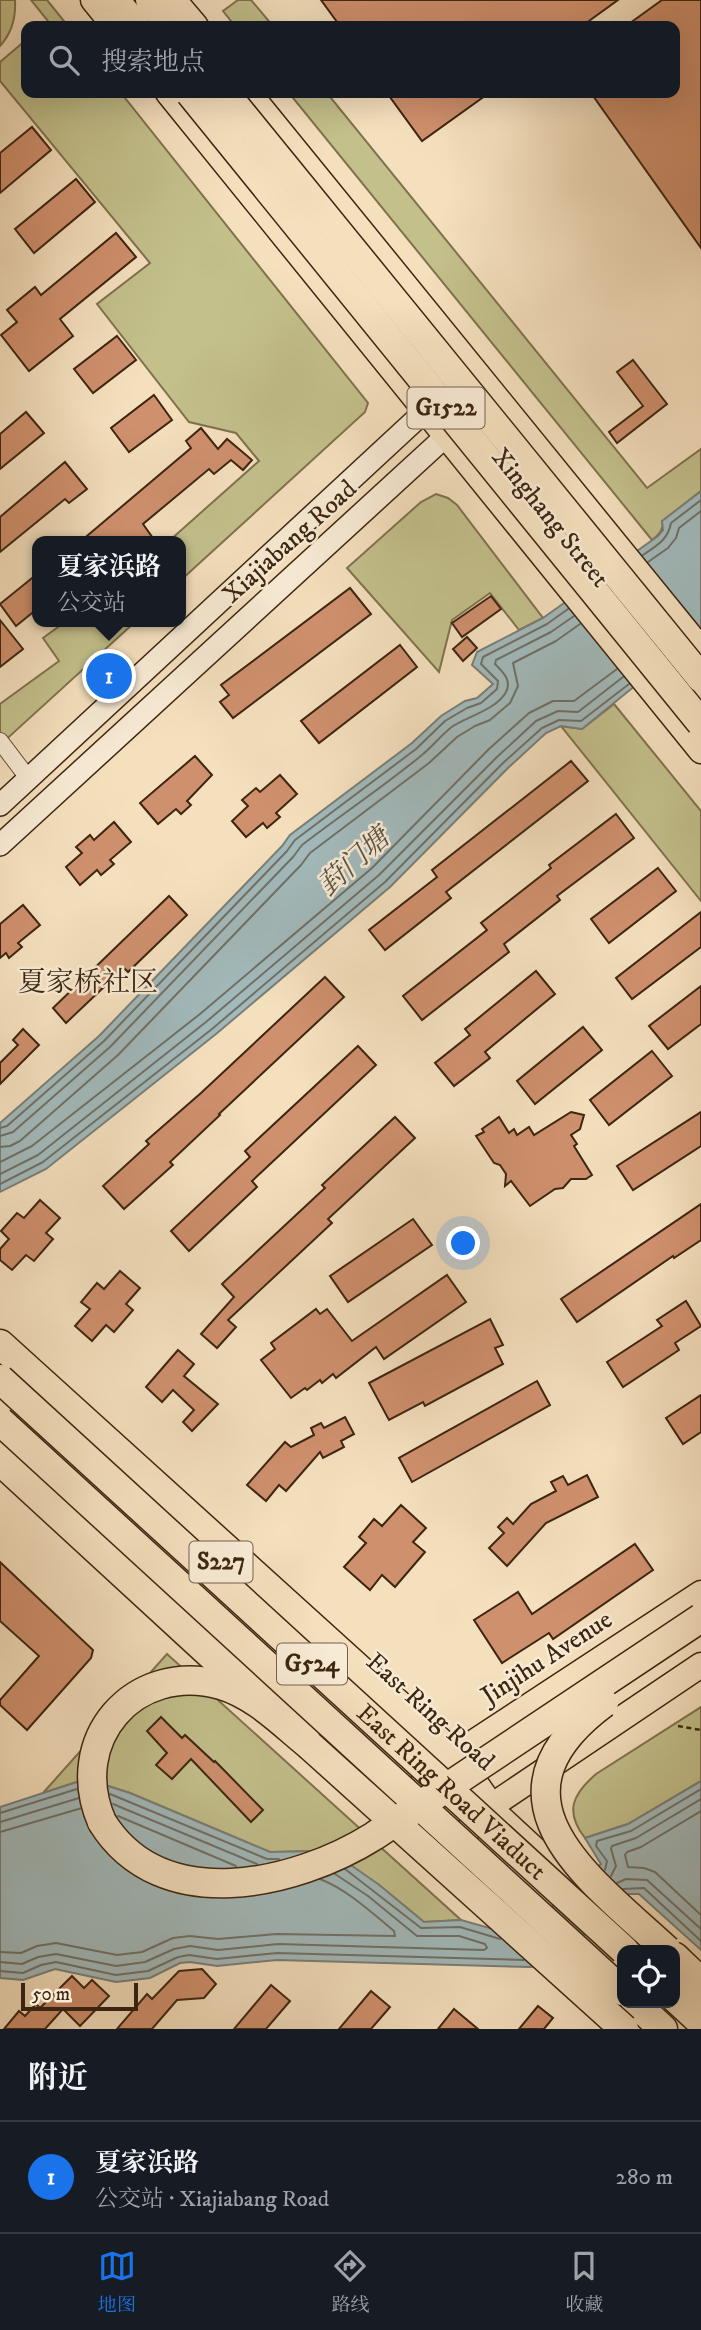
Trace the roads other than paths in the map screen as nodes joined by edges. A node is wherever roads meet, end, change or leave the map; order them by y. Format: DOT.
graph roads {
  1 [pos="93,0"];
  2 [pos="115,0"];
  3 [pos="150,0"];
  4 [pos="184,12"];
  5 [pos="110,21"];
  6 [pos="132,21"];
  7 [pos="172,98"];
  8 [pos="194,98"];
  9 [pos="229,98"];
  10 [pos="254,98"];
  11 [pos="472,368"];
  12 [pos="493,392"];
  13 [pos="426,411"];
  14 [pos="447,436"];
  15 [pos="700,647"];
  16 [pos="157,659"];
  17 [pos="701,678"];
  18 [pos="178,682"];
  19 [pos="701,723"];
  20 [pos="0,741"];
  21 [pos="701,751"];
  22 [pos="28,778"];
  23 [pos="0,805"];
  24 [pos="0,845"];
  25 [pos="0,1344"];
  26 [pos="0,1361"];
  27 [pos="0,1379"];
  28 [pos="0,1421"];
  29 [pos="0,1440"];
  30 [pos="0,1461"];
  31 [pos="701,1593"];
  32 [pos="701,1618"];
  33 [pos="701,1638"];
  34 [pos="701,1665"];
  35 [pos="294,1711"];
  36 [pos="416,1739"];
  37 [pos="448,1759"];
  38 [pos="373,1783"];
  39 [pos="398,1807"];
  40 [pos="490,1807"];
  41 [pos="447,1852"];
  42 [pos="570,1882"];
  43 [pos="519,1919"];
  44 [pos="614,1922"];
  45 [pos="619,1945"];
  46 [pos="639,1945"];
  47 [pos="662,1945"];
  48 [pos="680,1962"];
  49 [pos="569,1964"];
  50 [pos="701,1982"];
  51 [pos="680,1984"];
  52 [pos="617,1987"];
  53 [pos="680,2002"];
  54 [pos="701,2003"];
  55 [pos="640,2008"];
  56 [pos="701,2022"];
  57 [pos="624,2029"];
  58 [pos="641,2029"];
  59 [pos="663,2029"];
  1 -- 5 [label="main road"];
  2 -- 6 [label="highway"];
  3 -- 4 [label="highway"];
  7 -- 13 [label="main road, Xinghang Street"];
  8 -- 19 [label="highway, G1522, bridge"];
  9 -- 17 [label="highway, G1522, bridge"];
  10 -- 11 [label="main road, Xinghang Street"];
  11 -- 12 [label="main road, Xinghang Street"];
  11 -- 13 [label="main road, Xiajiabang Road"];
  12 -- 14 [label="main road, Xiajiabang Road"];
  12 -- 15 [label="main road, Xinghang Street"];
  13 -- 14 [label="main road, Xinghang Street"];
  13 -- 16 [label="main road, Xiajiabang Road"];
  14 -- 18 [label="main road, Xiajiabang Road"];
  14 -- 21 [label="main road, Xinghang Street"];
  16 -- 18 [label="main road"];
  16 -- 22 [label="main road, Xiajiabang Road"];
  18 -- 24 [label="main road, Xiajiabang Road"];
  20 -- 22 [label="street"];
  22 -- 23 [label="main road, Xiajiabang Road"];
  25 -- 37 [label="highway"];
  26 -- 36 [label="main road, East Ring Road / S227"];
  27 -- 45 [label="highway, East Ring Road Viaduct / G524, bridge"];
  28 -- 52 [label="highway, East Ring Road Viaduct / G524, bridge"];
  29 -- 35 [label="main road, S227"];
  30 -- 35 [label="highway"];
  31 -- 37 [label="main road, Jinjihu Avenue"];
  32 -- 57 [label="highway, bridge"];
  33 -- 47 [label="highway, bridge"];
  34 -- 40 [label="main road"];
  35 -- 38 [label="main road, S227"];
  36 -- 37 [label="main road, East Ring Road / S227"];
  36 -- 38 [label="main road"];
  37 -- 39 [label="main road, Jinjihu Avenue"];
  37 -- 40 [label="highway"];
  38 -- 39 [label="main road, S227"];
  39 -- 41 [label="main road, S227"];
  40 -- 41 [label="main road"];
  40 -- 42 [label="main road, East Ring Road"];
  41 -- 43 [label="main road, S227"];
  44 -- 46 [label="main road"];
  48 -- 50 [label="highway"];
  49 -- 58 [label="main road"];
  51 -- 54 [label="main road"];
  53 -- 56 [label="highway"];
  55 -- 59 [label="highway"];
}
